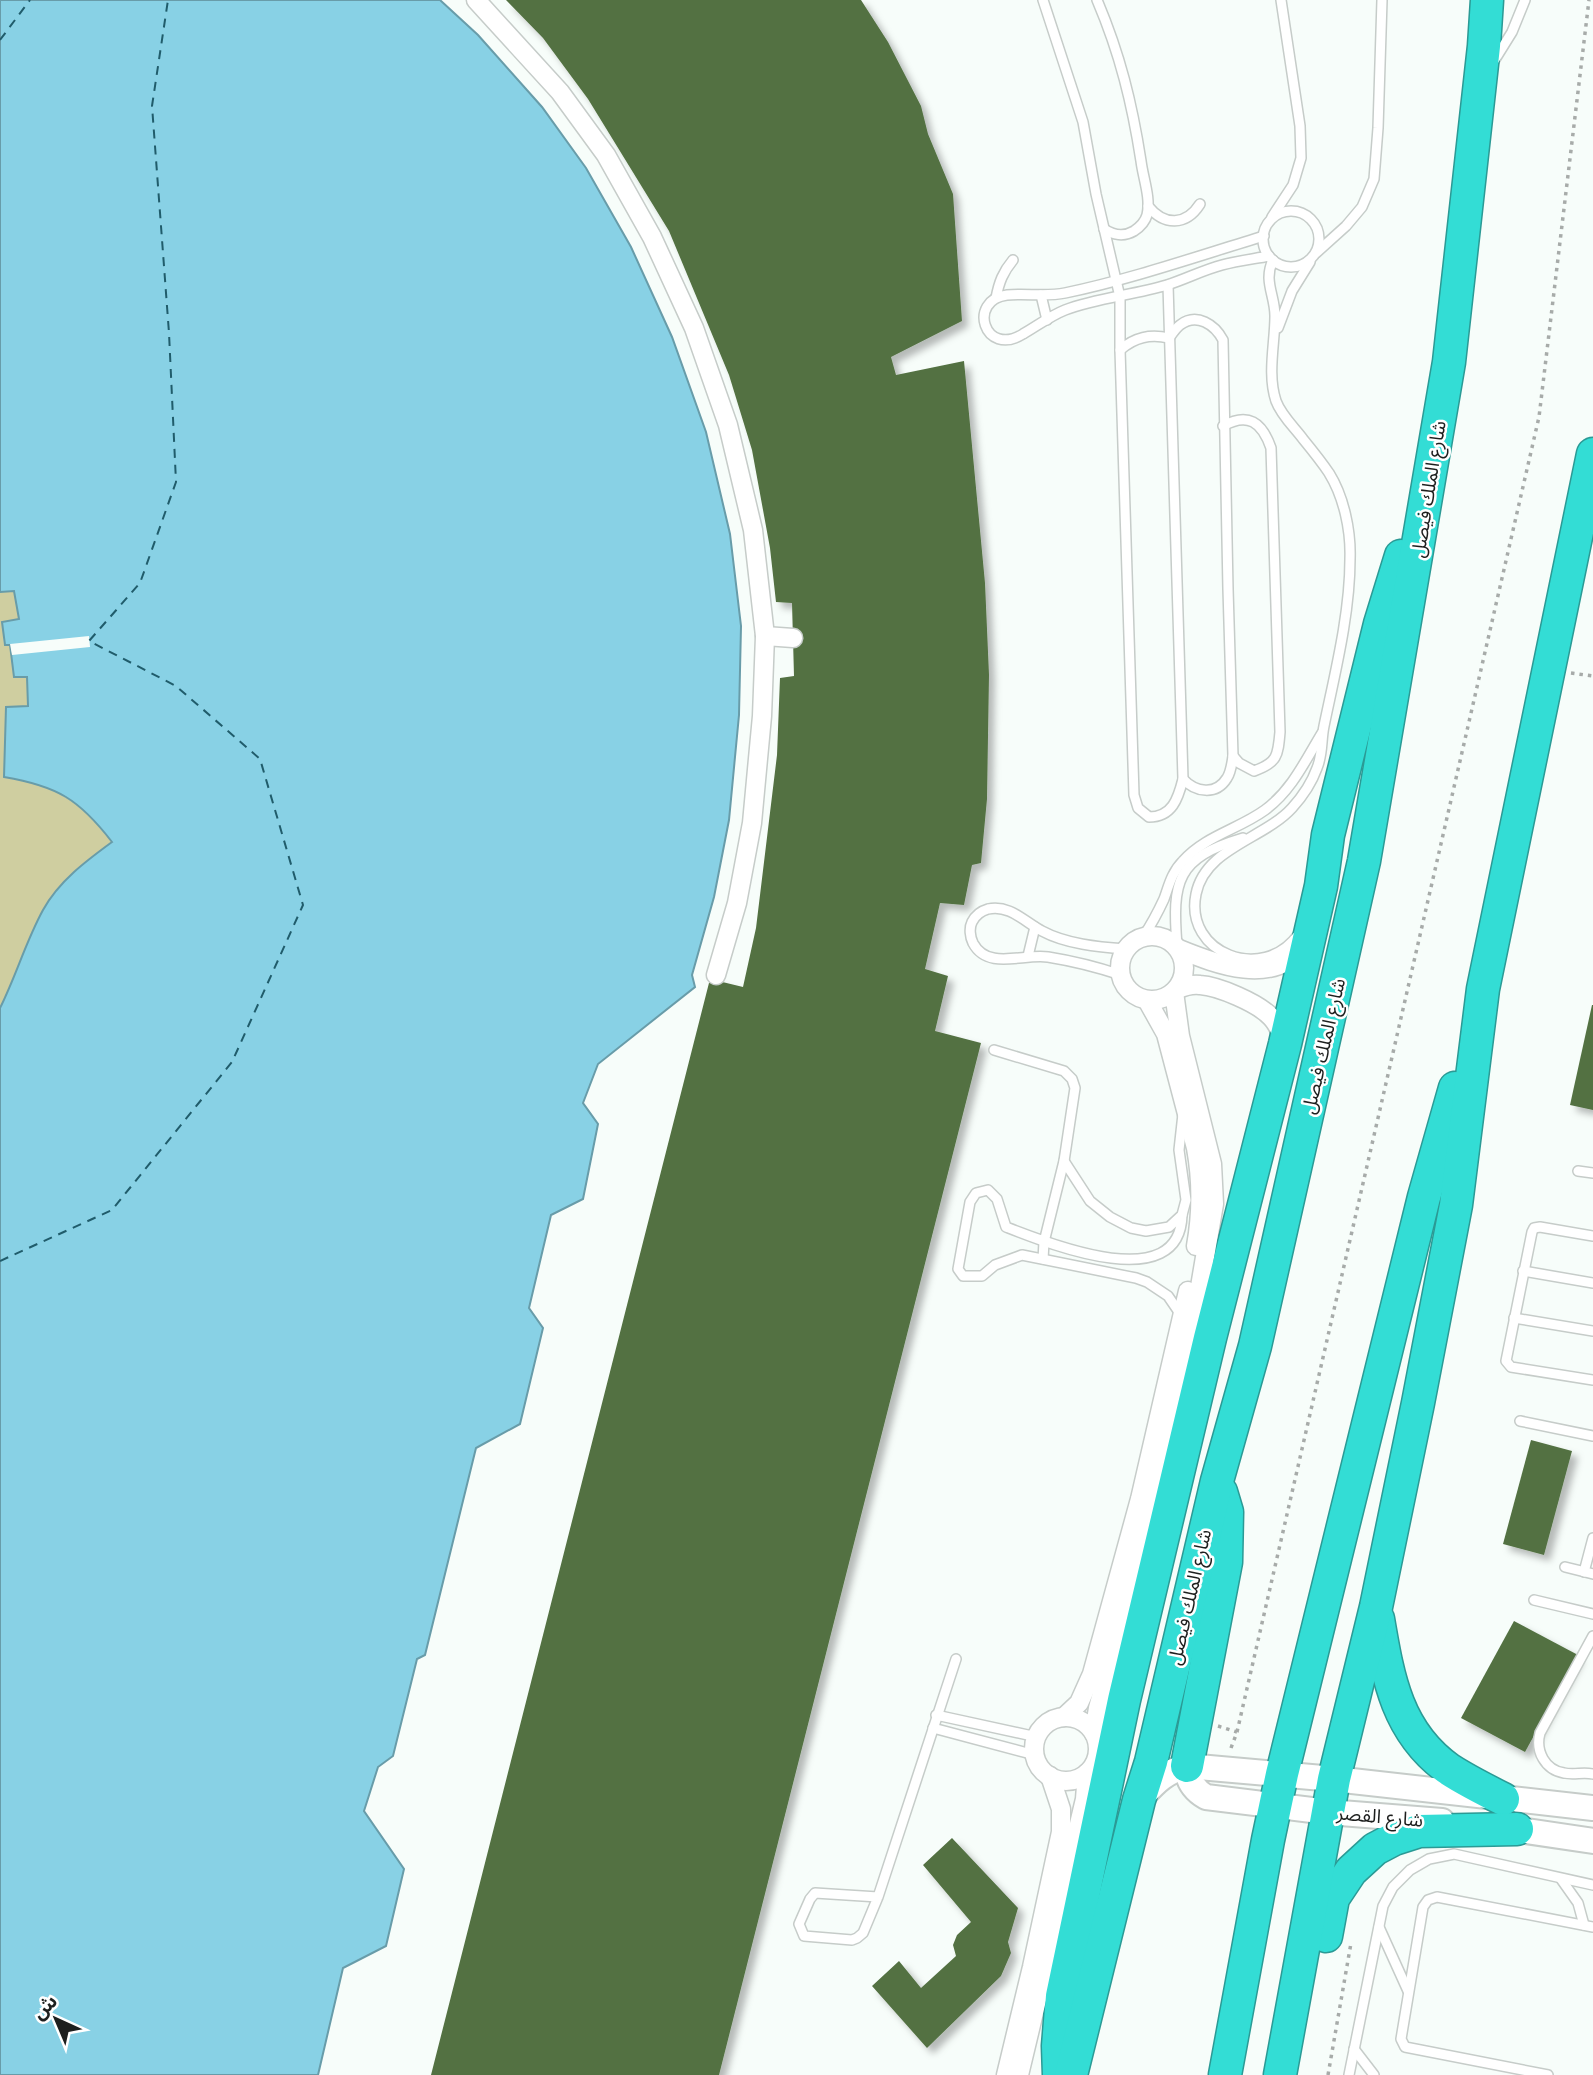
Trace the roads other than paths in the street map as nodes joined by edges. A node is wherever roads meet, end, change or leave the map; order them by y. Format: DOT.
graph roads {
  1 [pos="476,0"];
  2 [pos="1043,0"];
  3 [pos="1097,0"];
  4 [pos="1281,0"];
  5 [pos="1382,0"];
  6 [pos="1487,0"];
  7 [pos="1525,0"];
  8 [pos="1479,85"];
  9 [pos="1200,204"];
  10 [pos="1148,206"];
  11 [pos="1272,217"];
  12 [pos="1104,229"];
  13 [pos="1264,236"];
  14 [pos="1314,255"];
  15 [pos="1271,258"];
  16 [pos="1013,260"];
  17 [pos="1117,280"];
  18 [pos="1168,285"];
  19 [pos="1041,295"];
  20 [pos="1120,297"];
  21 [pos="996,298"];
  22 [pos="1047,320"];
  23 [pos="1169,338"];
  24 [pos="1274,343"];
  25 [pos="1120,350"];
  26 [pos="1223,426"];
  27 [pos="1593,454"];
  28 [pos="1427,494"];
  29 [pos="765,636"];
  30 [pos="793,638"];
  31 [pos="1323,731"];
  32 [pos="1233,756"];
  33 [pos="1183,779"];
  34 [pos="1253,835"];
  35 [pos="1191,858"];
  36 [pos="1321,886"];
  37 [pos="1035,927"];
  38 [pos="1143,937"];
  39 [pos="1308,941"];
  40 [pos="1178,948"];
  41 [pos="1125,950"];
  42 [pos="1028,956"];
  43 [pos="1247,964"];
  44 [pos="716,975"];
  45 [pos="1121,975"];
  46 [pos="1483,989"];
  47 [pos="1176,991"];
  48 [pos="1147,1000"];
  49 [pos="1285,1044"];
  50 [pos="994,1050"];
  51 [pos="1184,1105"];
  52 [pos="1064,1161"];
  53 [pos="1577,1171"];
  54 [pos="1593,1173"];
  55 [pos="1182,1215"];
  56 [pos="1593,1236"];
  57 [pos="1044,1242"];
  58 [pos="1043,1259"];
  59 [pos="1523,1271"];
  60 [pos="1593,1283"];
  61 [pos="1182,1317"];
  62 [pos="1514,1318"];
  63 [pos="1593,1331"];
  64 [pos="1593,1380"];
  65 [pos="1520,1421"];
  66 [pos="1593,1436"];
  67 [pos="1217,1481"];
  68 [pos="1593,1538"];
  69 [pos="1565,1567"];
  70 [pos="1589,1573"];
  71 [pos="1534,1600"];
  72 [pos="1376,1607"];
  73 [pos="1593,1614"];
  74 [pos="1593,1636"];
  75 [pos="956,1659"];
  76 [pos="936,1715"];
  77 [pos="1064,1717"];
  78 [pos="933,1728"];
  79 [pos="1094,1733"];
  80 [pos="1036,1746"];
  81 [pos="1187,1766"];
  82 [pos="1087,1773"];
  83 [pos="1282,1774"];
  84 [pos="1593,1774"];
  85 [pos="1050,1776"];
  86 [pos="1334,1779"];
  87 [pos="1503,1799"];
  88 [pos="1139,1800"];
  89 [pos="1276,1804"];
  90 [pos="1593,1808"];
  91 [pos="1328,1812"];
  92 [pos="1517,1829"];
  93 [pos="1593,1841"];
  94 [pos="1561,1879"];
  95 [pos="1593,1885"];
  96 [pos="878,1896"];
  97 [pos="1589,1926"];
  98 [pos="1379,1927"];
  99 [pos="1408,1992"];
  100 [pos="1354,2049"];
  101 [pos="1225,2072"];
  102 [pos="1006,2075"];
  103 [pos="1019,2075"];
  104 [pos="1059,2075"];
  105 [pos="1071,2075"];
  106 [pos="1280,2075"];
  107 [pos="1299,2075"];
  108 [pos="1349,2075"];
  109 [pos="1374,2075"];
  110 [pos="1548,2075"];
  1 -- 29 [label="street"];
  2 -- 12 [label="lane"];
  3 -- 10 [label="lane"];
  4 -- 11 [label="lane"];
  5 -- 14 [label="lane"];
  6 -- 8 [label="highway, شارع الملك فيصل"];
  7 -- 8 [label="lane"];
  8 -- 28 [label="highway, شارع الملك فيصل"];
  9 -- 10 [label="lane"];
  10 -- 12 [label="lane"];
  11 -- 13 [label="lane"];
  11 -- 14 [label="lane"];
  12 -- 17 [label="lane"];
  13 -- 15 [label="lane"];
  13 -- 17 [label="lane"];
  14 -- 15 [label="lane"];
  14 -- 24 [label="lane"];
  15 -- 18 [label="lane"];
  15 -- 24 [label="lane"];
  16 -- 21 [label="lane"];
  17 -- 19 [label="lane"];
  17 -- 20 [label="lane"];
  18 -- 20 [label="lane"];
  18 -- 23 [label="lane"];
  19 -- 21 [label="lane"];
  19 -- 22 [label="lane"];
  20 -- 22 [label="lane"];
  20 -- 25 [label="lane"];
  21 -- 22 [label="lane"];
  23 -- 25 [label="lane"];
  23 -- 26 [label="lane"];
  23 -- 33 [label="lane"];
  24 -- 31 [label="lane"];
  25 -- 33 [label="lane"];
  26 -- 32 [label="lane"];
  26 -- 32 [label="lane"];
  27 -- 46 [label="highway"];
  28 -- 36 [label="highway"];
  28 -- 67 [label="highway, شارع الملك فيصل"];
  29 -- 30 [label="street"];
  29 -- 44 [label="street"];
  31 -- 34 [label="lane"];
  31 -- 35 [label="lane"];
  32 -- 33 [label="lane"];
  34 -- 35 [label="lane"];
  34 -- 43 [label="lane"];
  35 -- 38 [label="lane"];
  35 -- 40 [label="lane"];
  36 -- 39 [label="highway"];
  36 -- 43 [label="lane"];
  37 -- 41 [label="lane"];
  37 -- 42 [label="lane"];
  37 -- 42 [label="lane"];
  38 -- 40 [label="street"];
  38 -- 41 [label="street"];
  39 -- 43 [label="street"];
  39 -- 49 [label="highway"];
  40 -- 43 [label="street"];
  40 -- 47 [label="street"];
  41 -- 45 [label="street"];
  42 -- 45 [label="lane"];
  45 -- 48 [label="street"];
  46 -- 72 [label="highway"];
  46 -- 83 [label="highway"];
  47 -- 48 [label="street"];
  47 -- 49 [label="street"];
  47 -- 79 [label="street"];
  48 -- 51 [label="street"];
  49 -- 104 [label="highway"];
  50 -- 52 [label="lane"];
  51 -- 55 [label="lane"];
  51 -- 61 [label="street"];
  52 -- 55 [label="lane"];
  52 -- 57 [label="lane"];
  53 -- 54 [label="lane"];
  55 -- 57 [label="lane"];
  56 -- 59 [label="lane"];
  57 -- 58 [label="lane"];
  57 -- 58 [label="lane"];
  58 -- 61 [label="lane"];
  59 -- 60 [label="lane"];
  59 -- 62 [label="lane"];
  61 -- 77 [label="street"];
  62 -- 63 [label="lane"];
  62 -- 64 [label="lane"];
  65 -- 66 [label="lane"];
  67 -- 81 [label="highway"];
  67 -- 88 [label="highway, شارع الملك فيصل"];
  68 -- 70 [label="lane"];
  69 -- 70 [label="lane"];
  71 -- 73 [label="lane"];
  72 -- 86 [label="highway"];
  72 -- 87 [label="highway"];
  74 -- 84 [label="lane"];
  75 -- 76 [label="lane"];
  76 -- 78 [label="lane"];
  76 -- 80 [label="lane"];
  77 -- 79 [label="street"];
  77 -- 80 [label="street"];
  78 -- 80 [label="lane"];
  78 -- 96 [label="lane"];
  79 -- 82 [label="street"];
  80 -- 85 [label="street"];
  81 -- 83 [label="main road, شارع القصر"];
  81 -- 88 [label="main road"];
  81 -- 89 [label="main road, شارع القصر"];
  82 -- 85 [label="street"];
  82 -- 103 [label="street"];
  83 -- 86 [label="main road, شارع القصر"];
  83 -- 89 [label="highway"];
  85 -- 102 [label="street"];
  86 -- 87 [label="main road, شارع القصر"];
  86 -- 91 [label="highway"];
  87 -- 90 [label="main road, شارع القصر"];
  88 -- 105 [label="highway, شارع الملك فيصل"];
  89 -- 91 [label="main road, شارع القصر"];
  89 -- 101 [label="highway"];
  91 -- 92 [label="main road, شارع القصر"];
  91 -- 106 [label="highway"];
  92 -- 93 [label="main road, شارع القصر"];
  92 -- 107 [label="highway"];
  94 -- 95 [label="lane"];
  94 -- 97 [label="lane"];
  94 -- 98 [label="lane"];
  96 -- 96 [label="lane"];
  97 -- 99 [label="lane"];
  98 -- 99 [label="lane"];
  98 -- 100 [label="lane"];
  99 -- 110 [label="lane"];
  100 -- 108 [label="lane"];
  100 -- 109 [label="lane"];
}
